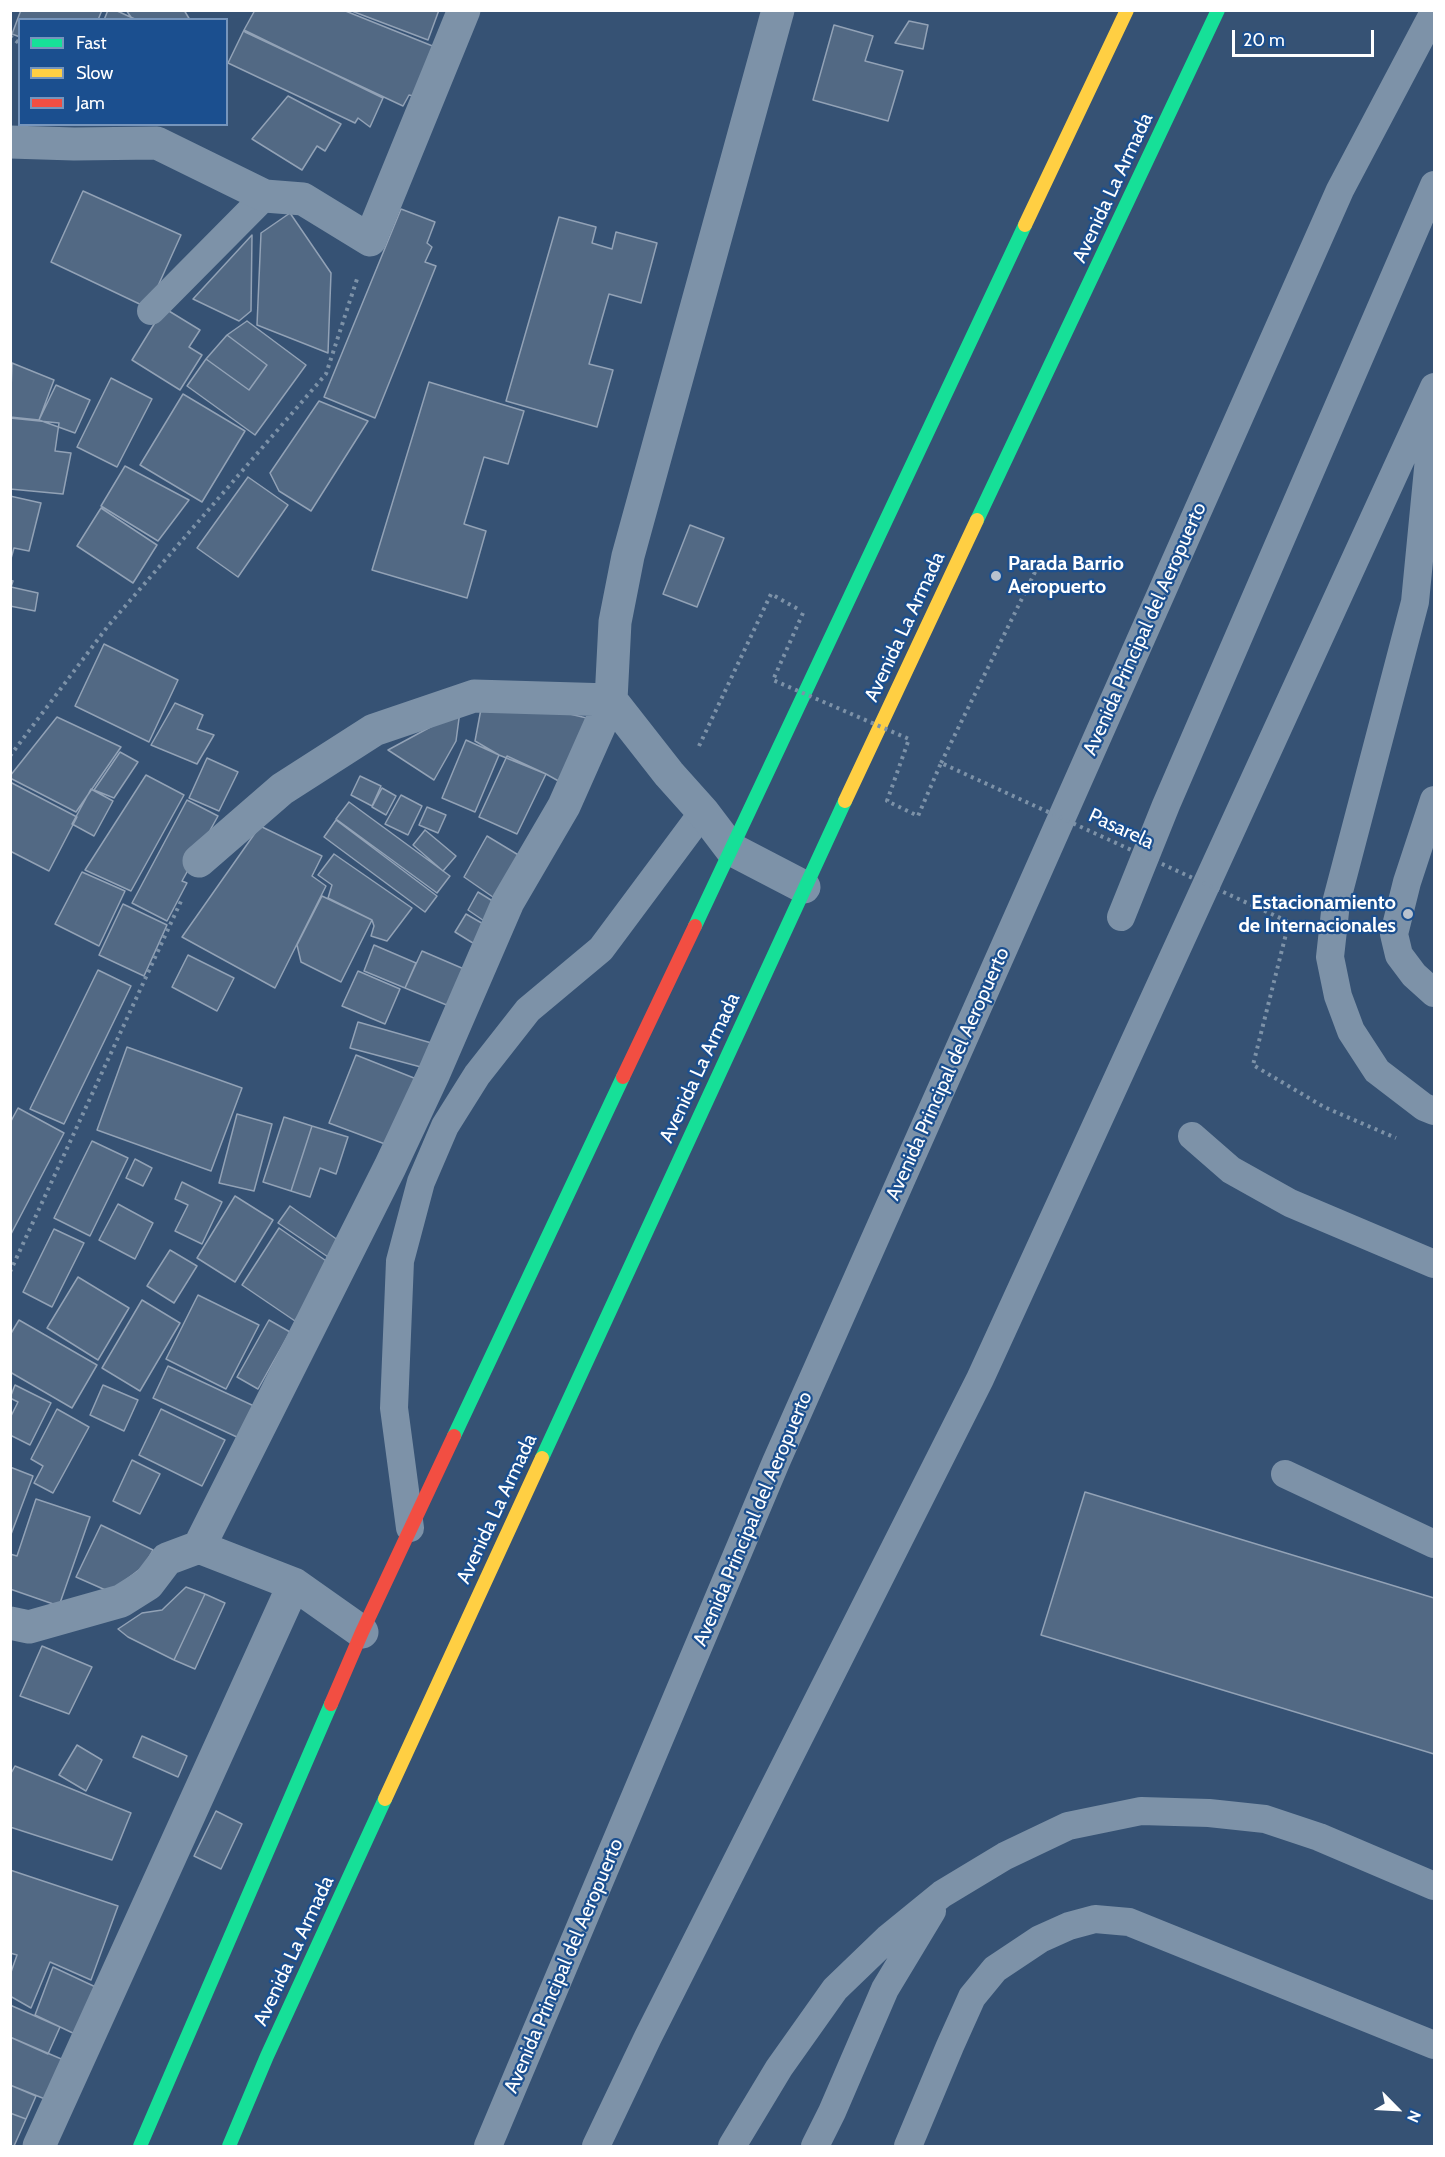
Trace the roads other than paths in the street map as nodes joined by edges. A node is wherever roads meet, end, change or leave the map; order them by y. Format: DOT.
graph roads {
  1 [pos="464,10"];
  2 [pos="1127,10"];
  3 [pos="1218,10"];
  4 [pos="772,12"];
  5 [pos="1434,12"];
  6 [pos="10,142"];
  7 [pos="1434,185"];
  8 [pos="266,196"];
  9 [pos="151,311"];
  10 [pos="1434,387"];
  11 [pos="1434,402"];
  12 [pos="611,700"];
  13 [pos="1434,800"];
  14 [pos="703,812"];
  15 [pos="731,849"];
  16 [pos="199,861"];
  17 [pos="804,887"];
  18 [pos="1121,917"];
  19 [pos="1434,993"];
  20 [pos="1434,1111"];
  21 [pos="1192,1136"];
  22 [pos="1434,1264"];
  23 [pos="1285,1474"];
  24 [pos="410,1528"];
  25 [pos="1434,1544"];
  26 [pos="199,1547"];
  27 [pos="294,1584"];
  28 [pos="10,1623"];
  29 [pos="362,1632"];
  30 [pos="1434,1886"];
  31 [pos="942,1894"];
  32 [pos="1434,2045"];
  33 [pos="39,2146"];
  34 [pos="140,2146"];
  35 [pos="229,2146"];
  36 [pos="488,2146"];
  37 [pos="596,2146"];
  38 [pos="732,2146"];
  39 [pos="815,2146"];
  40 [pos="908,2146"];
  1 -- 8 [label="street"];
  2 -- 15 [label="main road"];
  3 -- 17 [label="main road, Avenida La Armada"];
  4 -- 12 [label="street"];
  5 -- 36 [label="lane, Avenida Principal del Aeropuerto"];
  6 -- 8 [label="street"];
  7 -- 18 [label="lane"];
  8 -- 9 [label="lane"];
  10 -- 37 [label="lane"];
  11 -- 20 [label="lane"];
  12 -- 14 [label="street"];
  12 -- 16 [label="street"];
  12 -- 26 [label="street"];
  13 -- 19 [label="lane"];
  14 -- 15 [label="street"];
  14 -- 24 [label="lane"];
  15 -- 17 [label="street"];
  15 -- 24 [label="main road"];
  17 -- 35 [label="main road, Avenida La Armada"];
  21 -- 22 [label="lane"];
  23 -- 25 [label="lane"];
  24 -- 29 [label="main road"];
  26 -- 27 [label="street"];
  26 -- 28 [label="street"];
  27 -- 29 [label="street"];
  27 -- 33 [label="street"];
  29 -- 34 [label="main road"];
  30 -- 31 [label="lane"];
  31 -- 38 [label="lane"];
  31 -- 39 [label="lane"];
  32 -- 40 [label="lane"];
}
